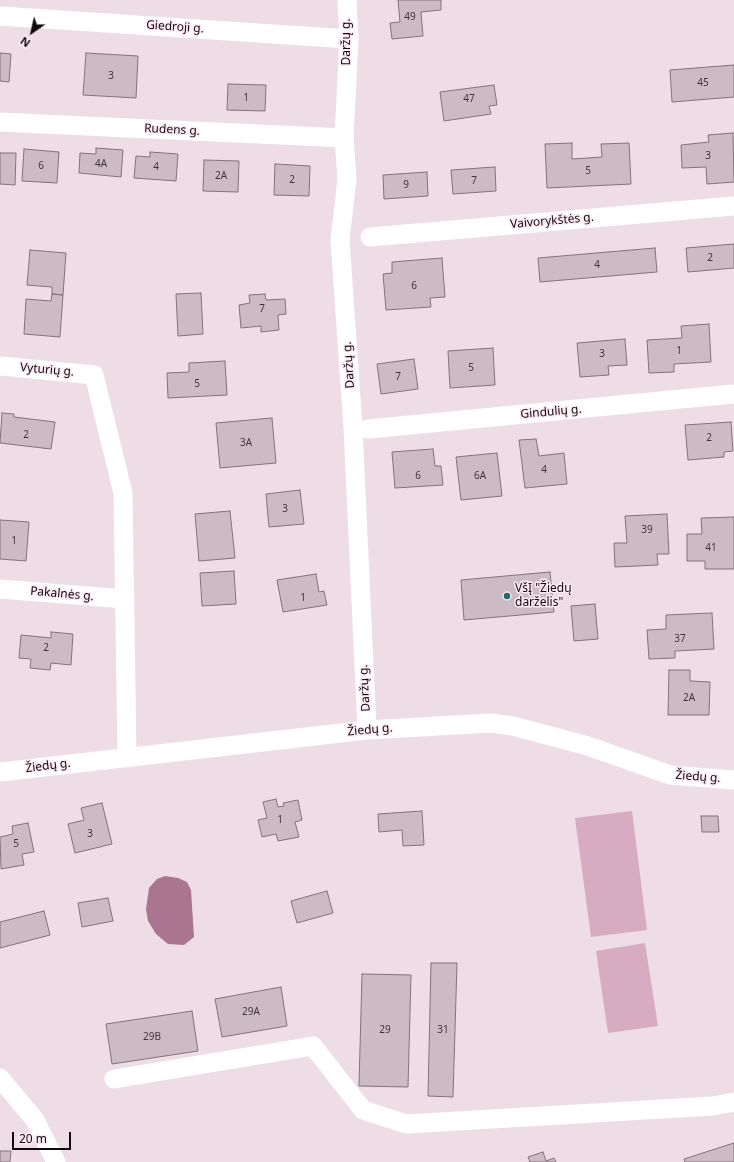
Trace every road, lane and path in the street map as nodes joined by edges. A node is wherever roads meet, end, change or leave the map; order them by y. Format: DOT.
graph roads {
  1 [pos="347,0"];
  2 [pos="0,16"];
  3 [pos="349,39"];
  4 [pos="0,122"];
  5 [pos="344,138"];
  6 [pos="734,206"];
  7 [pos="370,237"];
  8 [pos="0,366"];
  9 [pos="734,394"];
  10 [pos="368,429"];
  11 [pos="0,588"];
  12 [pos="125,599"];
  13 [pos="367,730"];
  14 [pos="127,756"];
  15 [pos="0,772"];
  16 [pos="734,780"];
  17 [pos="0,1078"];
  18 [pos="114,1079"];
  19 [pos="734,1102"];
  20 [pos="56,1162"];
  1 -- 3 [label="street, Daržų g."];
  2 -- 3 [label="street, Giedroji g."];
  3 -- 5 [label="street, Daržų g."];
  4 -- 5 [label="street, Rudens g."];
  5 -- 13 [label="street, Daržų g."];
  6 -- 7 [label="street, Vaivorykštės g."];
  8 -- 12 [label="street, Vyturių g."];
  9 -- 10 [label="street, Gindulių g."];
  11 -- 12 [label="street, Pakalnės g."];
  12 -- 14 [label="street"];
  13 -- 14 [label="street, Žiedų g."];
  13 -- 16 [label="street, Žiedų g."];
  14 -- 15 [label="street, Žiedų g."];
  17 -- 20 [label="street"];
  18 -- 19 [label="street"];
}
